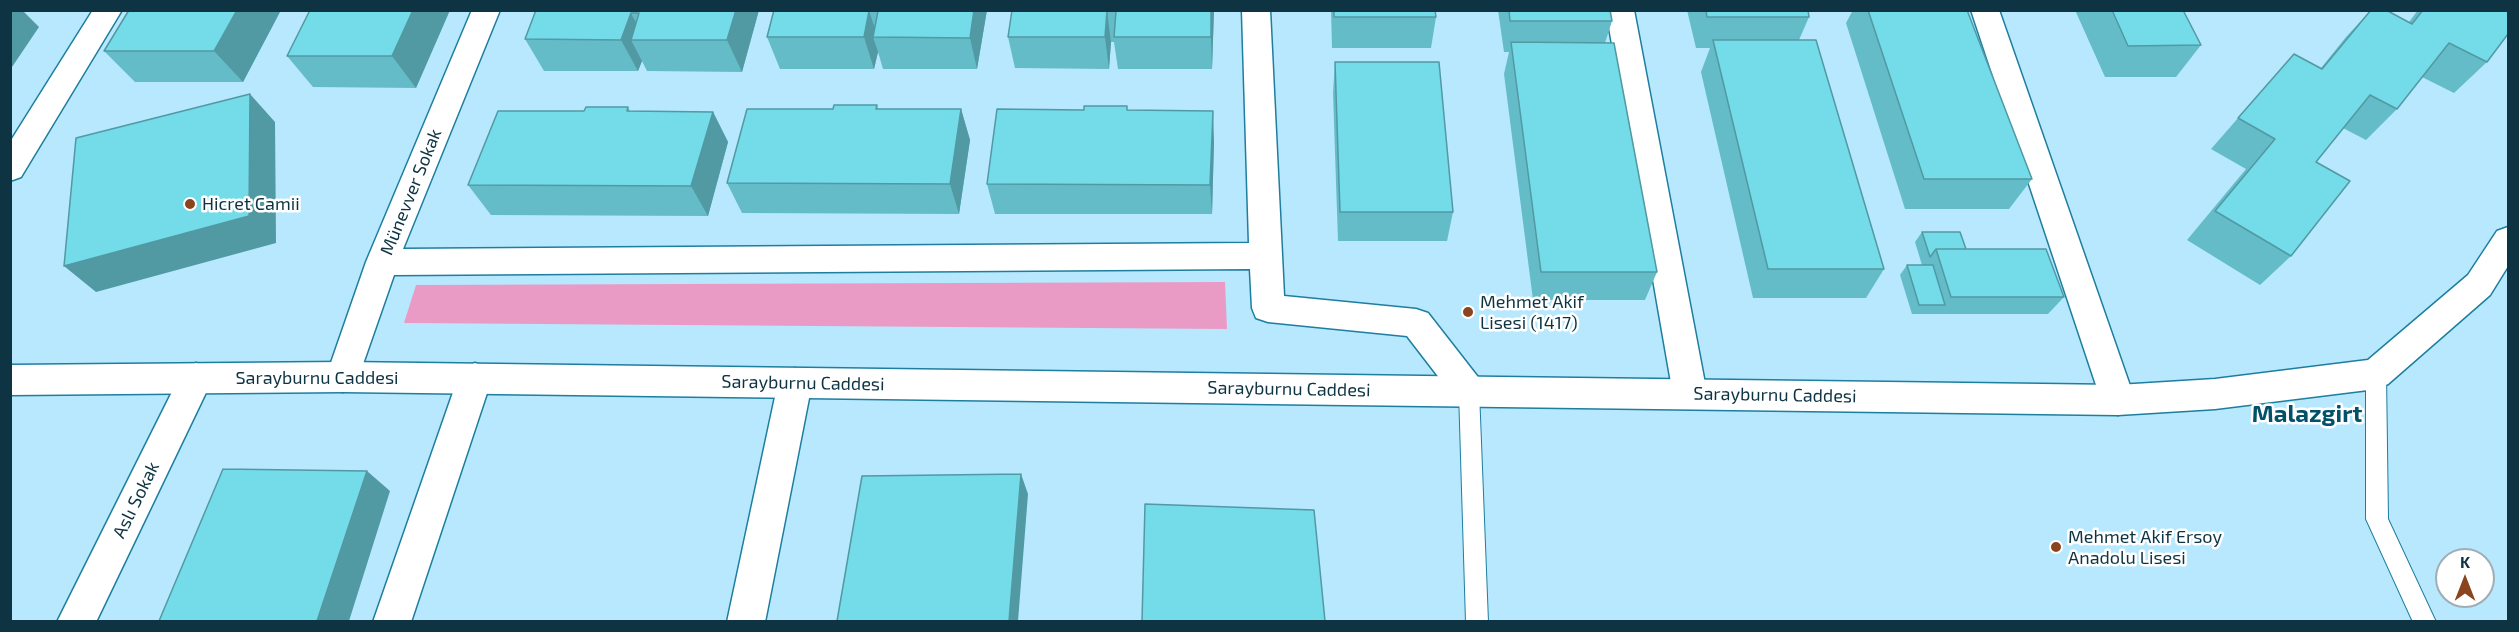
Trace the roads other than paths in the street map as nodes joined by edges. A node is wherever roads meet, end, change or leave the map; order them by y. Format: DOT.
graph roads {
  1 [pos="108,10"];
  2 [pos="486,10"];
  3 [pos="1256,10"];
  4 [pos="1620,10"];
  5 [pos="1985,10"];
  6 [pos="10,169"];
  7 [pos="2508,240"];
  8 [pos="1266,256"];
  9 [pos="382,262"];
  10 [pos="2376,374"];
  11 [pos="343,377"];
  12 [pos="196,378"];
  13 [pos="475,378"];
  14 [pos="10,380"];
  15 [pos="795,383"];
  16 [pos="1469,391"];
  17 [pos="1690,394"];
  18 [pos="2118,400"];
  19 [pos="76,621"];
  20 [pos="392,621"];
  21 [pos="746,621"];
  22 [pos="1477,621"];
  23 [pos="2425,621"];
  1 -- 6 [label="street"];
  2 -- 9 [label="street, Münevver Sokak"];
  3 -- 8 [label="street"];
  4 -- 17 [label="street"];
  5 -- 18 [label="street"];
  7 -- 10 [label="street"];
  8 -- 9 [label="street"];
  8 -- 16 [label="street"];
  9 -- 11 [label="street, Münevver Sokak"];
  10 -- 18 [label="street, Sarayburnu Caddesi"];
  10 -- 23 [label="lane"];
  11 -- 12 [label="street, Sarayburnu Caddesi"];
  11 -- 13 [label="street, Sarayburnu Caddesi"];
  12 -- 14 [label="street, Sarayburnu Caddesi"];
  12 -- 19 [label="street, Aslı Sokak"];
  13 -- 15 [label="street, Sarayburnu Caddesi"];
  13 -- 20 [label="street"];
  15 -- 16 [label="street, Sarayburnu Caddesi"];
  15 -- 21 [label="street"];
  16 -- 17 [label="street, Sarayburnu Caddesi"];
  16 -- 22 [label="lane"];
  17 -- 18 [label="street, Sarayburnu Caddesi"];
}
